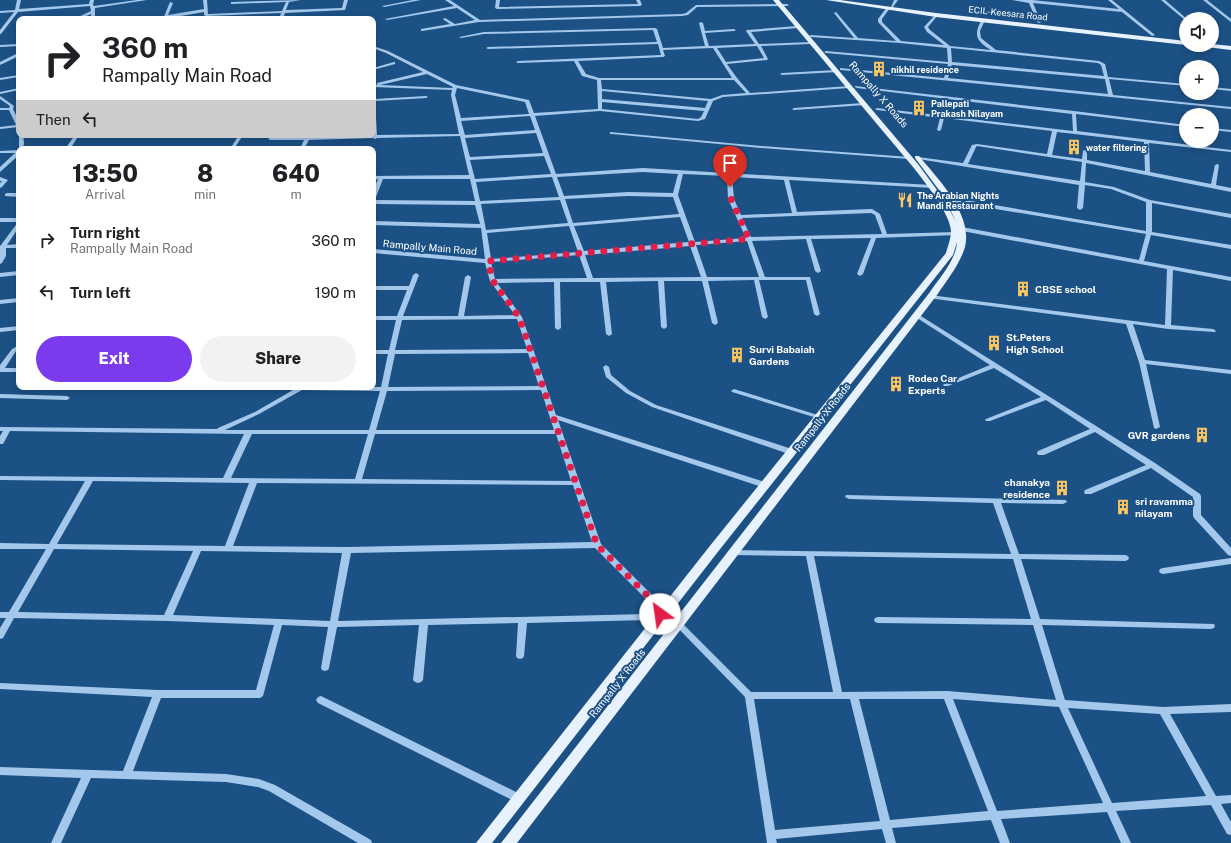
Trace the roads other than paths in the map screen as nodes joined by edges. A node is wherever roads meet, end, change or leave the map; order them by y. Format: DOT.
graph roads {
  1 [pos="19,0"];
  2 [pos="23,0"];
  3 [pos="92,0"];
  4 [pos="145,0"];
  5 [pos="205,0"];
  6 [pos="288,0"];
  7 [pos="299,0"];
  8 [pos="346,0"];
  9 [pos="419,0"];
  10 [pos="447,0"];
  11 [pos="498,0"];
  12 [pos="638,0"];
  13 [pos="695,0"];
  14 [pos="828,0"];
  15 [pos="848,0"];
  16 [pos="896,0"];
  17 [pos="1014,0"];
  18 [pos="1110,0"];
  19 [pos="1163,0"];
  20 [pos="1205,0"];
  21 [pos="1031,1"];
  22 [pos="782,2"];
  23 [pos="171,3"];
  24 [pos="232,3"];
  25 [pos="384,6"];
  26 [pos="696,6"];
  27 [pos="457,7"];
  28 [pos="890,7"];
  29 [pos="92,8"];
  30 [pos="17,10"];
  31 [pos="206,10"];
  32 [pos="1124,11"];
  33 [pos="0,12"];
  34 [pos="284,12"];
  35 [pos="836,14"];
  36 [pos="1179,14"];
  37 [pos="936,15"];
  38 [pos="80,16"];
  39 [pos="93,16"];
  40 [pos="166,16"];
  41 [pos="175,16"];
  42 [pos="282,16"];
  43 [pos="387,19"];
  44 [pos="445,19"];
  45 [pos="983,20"];
  46 [pos="479,21"];
  47 [pos="1231,21"];
  48 [pos="1039,22"];
  49 [pos="701,23"];
  50 [pos="454,25"];
  51 [pos="797,27"];
  52 [pos="422,30"];
  53 [pos="734,30"];
  54 [pos="567,31"];
  55 [pos="703,32"];
  56 [pos="0,33"];
  57 [pos="1153,35"];
  58 [pos="461,37"];
  59 [pos="1179,37"];
  60 [pos="811,39"];
  61 [pos="857,39"];
  62 [pos="900,42"];
  63 [pos="1179,42"];
  64 [pos="660,43"];
  65 [pos="1219,43"];
  66 [pos="1231,44"];
  67 [pos="16,45"];
  68 [pos="758,45"];
  69 [pos="0,46"];
  70 [pos="568,46"];
  71 [pos="707,47"];
  72 [pos="714,47"];
  73 [pos="949,47"];
  74 [pos="1219,47"];
  75 [pos="376,48"];
  76 [pos="488,48"];
  77 [pos="1231,48"];
  78 [pos="661,49"];
  79 [pos="384,51"];
  80 [pos="996,51"];
  81 [pos="826,52"];
  82 [pos="376,53"];
  83 [pos="16,56"];
  84 [pos="16,60"];
  85 [pos="576,60"];
  86 [pos="518,62"];
  87 [pos="1,63"];
  88 [pos="394,63"];
  89 [pos="724,63"];
  90 [pos="950,63"];
  91 [pos="376,69"];
  92 [pos="839,70"];
  93 [pos="428,72"];
  94 [pos="782,74"];
  95 [pos="16,76"];
  96 [pos="1107,78"];
  97 [pos="0,79"];
  98 [pos="735,79"];
  99 [pos="946,79"];
  100 [pos="599,80"];
  101 [pos="1179,84"];
  102 [pos="376,85"];
  103 [pos="376,86"];
  104 [pos="455,87"];
  105 [pos="853,87"];
  106 [pos="1219,89"];
  107 [pos="16,90"];
  108 [pos="600,90"];
  109 [pos="1231,90"];
  110 [pos="0,93"];
  111 [pos="749,94"];
  112 [pos="1111,96"];
  113 [pos="426,97"];
  114 [pos="0,98"];
  115 [pos="376,99"];
  116 [pos="600,100"];
  117 [pos="711,100"];
  118 [pos="863,104"];
  119 [pos="16,106"];
  120 [pos="11,107"];
  121 [pos="1231,108"];
  122 [pos="794,109"];
  123 [pos="877,109"];
  124 [pos="0,110"];
  125 [pos="600,110"];
  126 [pos="707,110"];
  127 [pos="1074,112"];
  128 [pos="532,114"];
  129 [pos="942,117"];
  130 [pos="16,118"];
  131 [pos="459,120"];
  132 [pos="16,125"];
  133 [pos="1179,125"];
  134 [pos="0,128"];
  135 [pos="939,130"];
  136 [pos="1055,130"];
  137 [pos="1219,130"];
  138 [pos="538,131"];
  139 [pos="1074,132"];
  140 [pos="1231,132"];
  141 [pos="612,133"];
  142 [pos="462,136"];
  143 [pos="288,138"];
  144 [pos="376,138"];
  145 [pos="270,139"];
  146 [pos="1146,141"];
  147 [pos="16,151"];
  148 [pos="1084,151"];
  149 [pos="1231,151"];
  150 [pos="0,152"];
  151 [pos="546,154"];
  152 [pos="16,155"];
  153 [pos="1049,156"];
  154 [pos="914,158"];
  155 [pos="467,159"];
  156 [pos="1085,161"];
  157 [pos="965,165"];
  158 [pos="1217,165"];
  159 [pos="0,170"];
  160 [pos="681,172"];
  161 [pos="1148,174"];
  162 [pos="729,175"];
  163 [pos="554,177"];
  164 [pos="376,178"];
  165 [pos="381,178"];
  166 [pos="0,179"];
  167 [pos="472,179"];
  168 [pos="786,179"];
  169 [pos="1082,183"];
  170 [pos="0,186"];
  171 [pos="931,187"];
  172 [pos="1213,187"];
  173 [pos="376,190"];
  174 [pos="1231,190"];
  175 [pos="7,195"];
  176 [pos="16,195"];
  177 [pos="675,195"];
  178 [pos="562,197"];
  179 [pos="948,199"];
  180 [pos="1149,201"];
  181 [pos="376,202"];
  182 [pos="478,203"];
  183 [pos="1080,208"];
  184 [pos="795,214"];
  185 [pos="682,215"];
  186 [pos="1231,216"];
  187 [pos="738,217"];
  188 [pos="0,220"];
  189 [pos="16,220"];
  190 [pos="376,223"];
  191 [pos="572,225"];
  192 [pos="16,227"];
  193 [pos="484,229"];
  194 [pos="958,231"];
  195 [pos="1149,234"];
  196 [pos="884,235"];
  197 [pos="874,236"];
  198 [pos="808,238"];
  199 [pos="749,239"];
  200 [pos="693,244"];
  201 [pos="16,246"];
  202 [pos="2,247"];
  203 [pos="1231,247"];
  204 [pos="376,252"];
  205 [pos="582,253"];
  206 [pos="488,261"];
  207 [pos="0,262"];
  208 [pos="1141,262"];
  209 [pos="1170,268"];
  210 [pos="818,271"];
  211 [pos="16,273"];
  212 [pos="860,274"];
  213 [pos="0,275"];
  214 [pos="416,275"];
  215 [pos="468,277"];
  216 [pos="759,278"];
  217 [pos="705,279"];
  218 [pos="1231,279"];
  219 [pos="557,280"];
  220 [pos="591,280"];
  221 [pos="603,280"];
  222 [pos="660,280"];
  223 [pos="493,281"];
  224 [pos="376,288"];
  225 [pos="410,288"];
  226 [pos="930,297"];
  227 [pos="16,300"];
  228 [pos="0,302"];
  229 [pos="817,314"];
  230 [pos="916,315"];
  231 [pos="461,317"];
  232 [pos="519,317"];
  233 [pos="376,318"];
  234 [pos="399,318"];
  235 [pos="765,318"];
  236 [pos="1129,322"];
  237 [pos="715,323"];
  238 [pos="664,327"];
  239 [pos="1168,327"];
  240 [pos="16,328"];
  241 [pos="558,328"];
  242 [pos="0,330"];
  243 [pos="1213,331"];
  244 [pos="609,334"];
  245 [pos="16,349"];
  246 [pos="531,351"];
  247 [pos="376,352"];
  248 [pos="390,352"];
  249 [pos="1142,362"];
  250 [pos="995,365"];
  251 [pos="606,367"];
  252 [pos="0,370"];
  253 [pos="16,370"];
  254 [pos="1231,372"];
  255 [pos="946,385"];
  256 [pos="543,388"];
  257 [pos="376,389"];
  258 [pos="384,389"];
  259 [pos="298,390"];
  260 [pos="734,391"];
  261 [pos="0,396"];
  262 [pos="67,398"];
  263 [pos="1046,398"];
  264 [pos="553,416"];
  265 [pos="819,418"];
  266 [pos="988,420"];
  267 [pos="1156,427"];
  268 [pos="0,429"];
  269 [pos="8,429"];
  270 [pos="1095,429"];
  271 [pos="217,431"];
  272 [pos="372,431"];
  273 [pos="249,432"];
  274 [pos="558,432"];
  275 [pos="0,442"];
  276 [pos="792,452"];
  277 [pos="1041,453"];
  278 [pos="1152,465"];
  279 [pos="0,478"];
  280 [pos="90,479"];
  281 [pos="226,480"];
  282 [pos="254,480"];
  283 [pos="358,481"];
  284 [pos="576,483"];
  285 [pos="765,485"];
  286 [pos="1088,492"];
  287 [pos="849,497"];
  288 [pos="996,501"];
  289 [pos="1063,502"];
  290 [pos="597,545"];
  291 [pos="0,546"];
  292 [pos="51,548"];
  293 [pos="198,549"];
  294 [pos="228,549"];
  295 [pos="347,550"];
  296 [pos="733,552"];
  297 [pos="1231,552"];
  298 [pos="809,553"];
  299 [pos="1016,557"];
  300 [pos="1125,558"];
  301 [pos="1231,562"];
  302 [pos="1163,571"];
  303 [pos="0,615"];
  304 [pos="13,615"];
  305 [pos="661,615"];
  306 [pos="167,618"];
  307 [pos="523,620"];
  308 [pos="878,620"];
  309 [pos="279,622"];
  310 [pos="424,622"];
  311 [pos="1036,622"];
  312 [pos="333,624"];
  313 [pos="678,624"];
  314 [pos="1211,626"];
  315 [pos="0,636"];
  316 [pos="520,656"];
  317 [pos="324,668"];
  318 [pos="418,680"];
  319 [pos="0,686"];
  320 [pos="158,694"];
  321 [pos="947,695"];
  322 [pos="749,696"];
  323 [pos="838,696"];
  324 [pos="854,696"];
  325 [pos="321,700"];
  326 [pos="1062,704"];
  327 [pos="1231,708"];
  328 [pos="1163,711"];
  329 [pos="0,771"];
  330 [pos="88,773"];
  331 [pos="127,774"];
  332 [pos="518,798"];
  333 [pos="1231,799"];
  334 [pos="1214,800"];
  335 [pos="1110,807"];
  336 [pos="994,815"];
  337 [pos="886,825"];
  338 [pos="1231,831"];
  339 [pos="772,839"];
  340 [pos="56,843"];
  341 [pos="367,843"];
  342 [pos="483,843"];
  343 [pos="508,843"];
  344 [pos="891,843"];
  345 [pos="1005,843"];
  346 [pos="1126,843"];
  1 -- 2 [label="street"];
  1 -- 30 [label="street"];
  3 -- 29 [label="street"];
  4 -- 29 [label="street"];
  5 -- 31 [label="street"];
  6 -- 7 [label="street"];
  6 -- 24 [label="street"];
  6 -- 34 [label="street"];
  8 -- 34 [label="street"];
  9 -- 25 [label="street"];
  10 -- 27 [label="street"];
  11 -- 12 [label="street"];
  13 -- 26 [label="street"];
  14 -- 28 [label="main road, ECIL-Keesara Road"];
  15 -- 28 [label="main road, ECIL-Keesara Road"];
  16 -- 28 [label="street"];
  17 -- 21 [label="street"];
  18 -- 32 [label="street"];
  19 -- 36 [label="street"];
  20 -- 47 [label="street"];
  21 -- 32 [label="street"];
  21 -- 48 [label="street"];
  22 -- 26 [label="street"];
  22 -- 51 [label="main road, Rampally X Roads"];
  22 -- 60 [label="main road, Rampally X Roads"];
  23 -- 40 [label="street"];
  26 -- 46 [label="street"];
  27 -- 43 [label="street"];
  27 -- 46 [label="street"];
  28 -- 37 [label="main road, ECIL-Keesara Road"];
  28 -- 48 [label="main road, ECIL-Keesara Road"];
  28 -- 62 [label="street"];
  29 -- 30 [label="street"];
  29 -- 38 [label="street"];
  29 -- 39 [label="street"];
  30 -- 33 [label="street"];
  30 -- 56 [label="street"];
  31 -- 34 [label="street"];
  31 -- 41 [label="street"];
  32 -- 57 [label="street"];
  34 -- 42 [label="street"];
  35 -- 61 [label="street"];
  37 -- 45 [label="main road, ECIL-Keesara Road"];
  37 -- 73 [label="street"];
  44 -- 50 [label="street"];
  45 -- 63 [label="main road, ECIL-Keesara Road"];
  45 -- 80 [label="street"];
  46 -- 50 [label="street"];
  48 -- 57 [label="main road, ECIL-Keesara Road"];
  49 -- 55 [label="street"];
  50 -- 52 [label="street"];
  51 -- 60 [label="main road, Rampally X Roads"];
  51 -- 68 [label="street"];
  53 -- 55 [label="street"];
  54 -- 58 [label="street"];
  54 -- 64 [label="street"];
  54 -- 70 [label="street"];
  55 -- 71 [label="street"];
  57 -- 59 [label="main road, ECIL-Keesara Road"];
  60 -- 61 [label="street"];
  60 -- 68 [label="street"];
  60 -- 81 [label="main road, Rampally X Roads"];
  60 -- 92 [label="main road, Rampally X Roads"];
  61 -- 62 [label="street"];
  62 -- 73 [label="street"];
  64 -- 70 [label="street"];
  64 -- 78 [label="street"];
  65 -- 66 [label="main road"];
  67 -- 69 [label="street"];
  68 -- 72 [label="street"];
  68 -- 89 [label="street"];
  70 -- 76 [label="street"];
  71 -- 72 [label="street"];
  71 -- 78 [label="street"];
  72 -- 89 [label="street"];
  73 -- 80 [label="street"];
  73 -- 90 [label="street"];
  74 -- 77 [label="main road"];
  75 -- 79 [label="street"];
  78 -- 85 [label="street"];
  79 -- 82 [label="street"];
  79 -- 93 [label="street"];
  80 -- 96 [label="street"];
  81 -- 90 [label="street"];
  81 -- 92 [label="main road, Rampally X Roads"];
  83 -- 87 [label="street"];
  84 -- 87 [label="street"];
  85 -- 86 [label="street"];
  85 -- 100 [label="street"];
  88 -- 91 [label="street"];
  89 -- 98 [label="street"];
  90 -- 96 [label="street"];
  90 -- 99 [label="street"];
  92 -- 94 [label="street"];
  92 -- 99 [label="street"];
  92 -- 105 [label="main road, Rampally X Roads"];
  93 -- 102 [label="street"];
  93 -- 104 [label="street"];
  95 -- 97 [label="street"];
  96 -- 101 [label="street"];
  96 -- 112 [label="street"];
  98 -- 100 [label="street"];
  98 -- 111 [label="street"];
  99 -- 112 [label="street"];
  100 -- 108 [label="street"];
  103 -- 104 [label="street"];
  104 -- 128 [label="street"];
  104 -- 131 [label="street"];
  105 -- 111 [label="street"];
  105 -- 118 [label="main road, Rampally X Roads"];
  105 -- 123 [label="main road, Rampally X Roads"];
  105 -- 127 [label="street"];
  106 -- 109 [label="street"];
  107 -- 110 [label="street"];
  108 -- 116 [label="street"];
  108 -- 117 [label="street"];
  111 -- 117 [label="street"];
  112 -- 121 [label="street"];
  113 -- 115 [label="street"];
  114 -- 120 [label="street"];
  116 -- 125 [label="street"];
  116 -- 126 [label="street"];
  117 -- 126 [label="street"];
  118 -- 122 [label="street"];
  118 -- 154 [label="main road, Rampally X Roads"];
  119 -- 120 [label="street"];
  120 -- 124 [label="street"];
  120 -- 130 [label="street"];
  123 -- 129 [label="street"];
  123 -- 154 [label="main road, Rampally X Roads"];
  125 -- 126 [label="street"];
  125 -- 128 [label="street"];
  127 -- 133 [label="street"];
  127 -- 139 [label="street"];
  128 -- 131 [label="street"];
  128 -- 138 [label="street"];
  129 -- 135 [label="street"];
  129 -- 136 [label="street"];
  131 -- 142 [label="street"];
  132 -- 134 [label="street"];
  136 -- 139 [label="street"];
  136 -- 153 [label="street"];
  137 -- 140 [label="street"];
  138 -- 142 [label="street"];
  138 -- 151 [label="street"];
  139 -- 146 [label="street"];
  141 -- 154 [label="street"];
  142 -- 144 [label="street"];
  142 -- 155 [label="street"];
  143 -- 145 [label="street"];
  146 -- 149 [label="street"];
  146 -- 161 [label="street"];
  147 -- 150 [label="street"];
  148 -- 156 [label="street"];
  151 -- 155 [label="street"];
  151 -- 163 [label="street"];
  152 -- 159 [label="street"];
  153 -- 156 [label="street"];
  153 -- 157 [label="street"];
  154 -- 157 [label="street"];
  154 -- 171 [label="main road, Rampally X Roads"];
  154 -- 179 [label="main road, Rampally X Roads"];
  155 -- 167 [label="street"];
  156 -- 161 [label="street"];
  156 -- 169 [label="street"];
  157 -- 169 [label="street"];
  158 -- 172 [label="street"];
  160 -- 162 [label="street"];
  160 -- 163 [label="street"];
  160 -- 177 [label="street"];
  161 -- 172 [label="street"];
  162 -- 168 [label="street"];
  162 -- 187 [label="street"];
  163 -- 167 [label="street"];
  163 -- 178 [label="street"];
  164 -- 165 [label="street"];
  165 -- 167 [label="street"];
  165 -- 173 [label="street"];
  166 -- 170 [label="street"];
  167 -- 182 [label="street"];
  168 -- 171 [label="street"];
  168 -- 184 [label="street"];
  169 -- 180 [label="street"];
  169 -- 183 [label="street"];
  171 -- 194 [label="main road, Rampally X Roads"];
  172 -- 174 [label="street"];
  175 -- 176 [label="street"];
  177 -- 178 [label="street"];
  177 -- 185 [label="street"];
  178 -- 182 [label="street"];
  178 -- 191 [label="street"];
  179 -- 194 [label="main road, Rampally X Roads"];
  179 -- 195 [label="street"];
  180 -- 186 [label="street"];
  180 -- 195 [label="street"];
  181 -- 182 [label="street"];
  182 -- 193 [label="street"];
  184 -- 187 [label="street"];
  184 -- 196 [label="street"];
  185 -- 191 [label="street"];
  185 -- 200 [label="street"];
  187 -- 199 [label="street"];
  188 -- 189 [label="street"];
  190 -- 193 [label="street"];
  191 -- 193 [label="street"];
  191 -- 205 [label="street"];
  192 -- 202 [label="street"];
  193 -- 206 [label="street"];
  194 -- 196 [label="street, Rampally Main Road"];
  194 -- 208 [label="street, Rampally Main Road"];
  194 -- 226 [label="main road, Rampally X Roads"];
  194 -- 265 [label="main road, Rampally X Roads"];
  195 -- 203 [label="street"];
  195 -- 208 [label="street"];
  196 -- 197 [label="street, Rampally Main Road"];
  197 -- 198 [label="street, Rampally Main Road"];
  197 -- 212 [label="street"];
  198 -- 199 [label="street, Rampally Main Road"];
  198 -- 210 [label="street"];
  199 -- 200 [label="street, Rampally Main Road"];
  199 -- 216 [label="street"];
  200 -- 205 [label="street, Rampally Main Road"];
  200 -- 217 [label="street"];
  201 -- 202 [label="street"];
  202 -- 207 [label="street"];
  204 -- 206 [label="street, Rampally Main Road"];
  205 -- 206 [label="street, Rampally Main Road"];
  205 -- 220 [label="street"];
  206 -- 223 [label="street"];
  208 -- 209 [label="street, Rampally Main Road"];
  209 -- 218 [label="street, Rampally Main Road"];
  209 -- 239 [label="street"];
  211 -- 213 [label="street"];
  214 -- 225 [label="street"];
  215 -- 231 [label="street"];
  216 -- 217 [label="street"];
  216 -- 229 [label="street"];
  216 -- 235 [label="street"];
  217 -- 222 [label="street"];
  217 -- 237 [label="street"];
  219 -- 220 [label="street"];
  219 -- 223 [label="street"];
  219 -- 241 [label="street"];
  220 -- 221 [label="street"];
  221 -- 222 [label="street"];
  221 -- 244 [label="street"];
  222 -- 238 [label="street"];
  223 -- 232 [label="street"];
  224 -- 225 [label="street"];
  225 -- 234 [label="street"];
  226 -- 230 [label="main road, Rampally X Roads"];
  226 -- 236 [label="street"];
  227 -- 228 [label="street"];
  230 -- 250 [label="street"];
  230 -- 296 [label="main road, Rampally X Roads"];
  231 -- 232 [label="street"];
  231 -- 234 [label="street"];
  232 -- 246 [label="street"];
  233 -- 234 [label="street"];
  234 -- 248 [label="street"];
  236 -- 239 [label="street"];
  236 -- 249 [label="street"];
  239 -- 243 [label="street"];
  240 -- 242 [label="street"];
  245 -- 252 [label="street"];
  246 -- 248 [label="street"];
  246 -- 256 [label="street"];
  247 -- 248 [label="street"];
  248 -- 258 [label="street"];
  249 -- 254 [label="street"];
  249 -- 267 [label="street"];
  250 -- 255 [label="street"];
  250 -- 263 [label="street"];
  251 -- 276 [label="street"];
  252 -- 253 [label="street"];
  256 -- 258 [label="street"];
  256 -- 264 [label="street"];
  257 -- 258 [label="street"];
  258 -- 272 [label="street"];
  259 -- 271 [label="street"];
  260 -- 265 [label="street"];
  261 -- 262 [label="street"];
  263 -- 266 [label="street"];
  263 -- 270 [label="street"];
  264 -- 274 [label="street"];
  264 -- 285 [label="street"];
  265 -- 276 [label="main road, Rampally X Roads"];
  268 -- 269 [label="street"];
  269 -- 271 [label="street"];
  269 -- 275 [label="street"];
  270 -- 277 [label="street"];
  270 -- 278 [label="street"];
  271 -- 273 [label="street"];
  272 -- 273 [label="street"];
  272 -- 274 [label="street"];
  272 -- 283 [label="street"];
  273 -- 281 [label="street"];
  274 -- 284 [label="street"];
  276 -- 285 [label="main road, Rampally X Roads"];
  278 -- 286 [label="street"];
  278 -- 297 [label="street"];
  279 -- 280 [label="street"];
  280 -- 281 [label="street"];
  280 -- 292 [label="street"];
  281 -- 282 [label="street"];
  282 -- 283 [label="street"];
  282 -- 294 [label="street"];
  283 -- 284 [label="street"];
  284 -- 290 [label="street"];
  285 -- 305 [label="main road, Rampally X Roads"];
  287 -- 288 [label="street"];
  288 -- 289 [label="street"];
  288 -- 299 [label="street"];
  290 -- 295 [label="street"];
  290 -- 305 [label="street"];
  291 -- 292 [label="street"];
  292 -- 293 [label="street"];
  292 -- 304 [label="street"];
  293 -- 294 [label="street"];
  293 -- 306 [label="street"];
  294 -- 295 [label="street"];
  295 -- 312 [label="street"];
  296 -- 298 [label="street"];
  296 -- 313 [label="main road, Rampally X Roads"];
  298 -- 299 [label="street"];
  298 -- 323 [label="street"];
  299 -- 300 [label="street"];
  299 -- 311 [label="street"];
  301 -- 302 [label="street"];
  303 -- 304 [label="street"];
  304 -- 306 [label="street"];
  304 -- 315 [label="street"];
  305 -- 307 [label="street"];
  305 -- 332 [label="main road, Rampally X Roads"];
  306 -- 309 [label="street"];
  307 -- 310 [label="street"];
  307 -- 316 [label="street"];
  308 -- 311 [label="street"];
  309 -- 312 [label="street"];
  309 -- 320 [label="street"];
  310 -- 312 [label="street"];
  310 -- 318 [label="street"];
  311 -- 314 [label="street"];
  311 -- 326 [label="street"];
  312 -- 317 [label="street"];
  313 -- 322 [label="street"];
  313 -- 343 [label="main road, Rampally X Roads"];
  319 -- 320 [label="street"];
  320 -- 331 [label="street"];
  321 -- 324 [label="street"];
  321 -- 326 [label="street"];
  321 -- 336 [label="street"];
  322 -- 323 [label="street"];
  322 -- 339 [label="street"];
  323 -- 324 [label="street"];
  324 -- 337 [label="street"];
  325 -- 332 [label="street"];
  326 -- 328 [label="street"];
  326 -- 335 [label="street"];
  327 -- 328 [label="street"];
  328 -- 334 [label="street"];
  329 -- 330 [label="street"];
  330 -- 331 [label="street"];
  330 -- 340 [label="street"];
  331 -- 341 [label="street"];
  332 -- 342 [label="main road, Rampally X Roads"];
  333 -- 334 [label="street"];
  334 -- 335 [label="street"];
  334 -- 338 [label="street"];
  335 -- 336 [label="street"];
  335 -- 346 [label="street"];
  336 -- 337 [label="street"];
  336 -- 345 [label="street"];
  337 -- 339 [label="street"];
  337 -- 344 [label="street"];
}
